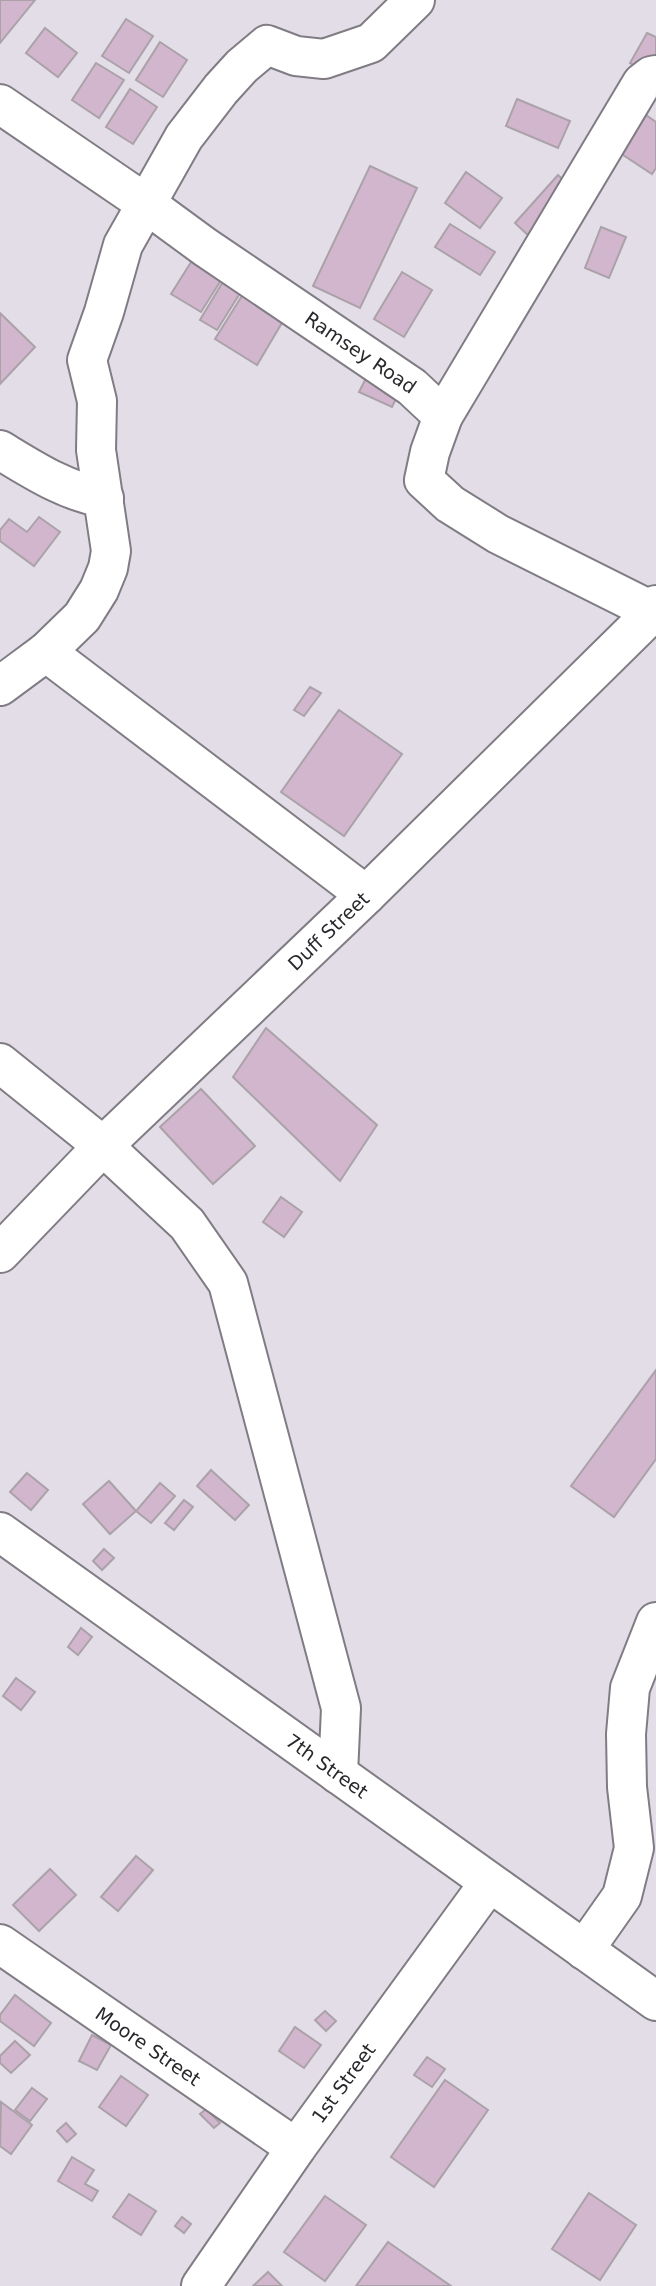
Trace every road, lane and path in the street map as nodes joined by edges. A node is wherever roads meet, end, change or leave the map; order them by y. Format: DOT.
graph roads {
  1 [pos="415,0"];
  2 [pos="656,75"];
  3 [pos="0,104"];
  4 [pos="145,203"];
  5 [pos="443,416"];
  6 [pos="0,450"];
  7 [pos="104,498"];
  8 [pos="655,610"];
  9 [pos="46,652"];
  10 [pos="0,686"];
  11 [pos="366,895"];
  12 [pos="0,1063"];
  13 [pos="103,1146"];
  14 [pos="0,1253"];
  15 [pos="0,1532"];
  16 [pos="656,1622"];
  17 [pos="338,1774"];
  18 [pos="489,1882"];
  19 [pos="0,1944"];
  20 [pos="584,1950"];
  21 [pos="656,2001"];
  22 [pos="296,2148"];
  23 [pos="201,2286"];
  1 -- 4 [label="street"];
  2 -- 5 [label="street"];
  3 -- 4 [label="street, Ramsey Road"];
  4 -- 5 [label="street, Ramsey Road"];
  4 -- 7 [label="street"];
  5 -- 8 [label="street"];
  6 -- 7 [label="street"];
  7 -- 9 [label="street"];
  8 -- 11 [label="street, Duff Street"];
  9 -- 10 [label="street"];
  9 -- 11 [label="street"];
  11 -- 13 [label="street, Duff Street"];
  12 -- 13 [label="street"];
  13 -- 14 [label="street, Duff Street"];
  13 -- 17 [label="street"];
  15 -- 17 [label="street, 7th Street"];
  16 -- 20 [label="street"];
  17 -- 18 [label="street, 7th Street"];
  18 -- 20 [label="street, 7th Street"];
  18 -- 22 [label="street, 1st Street"];
  19 -- 22 [label="street, Moore Street"];
  20 -- 21 [label="street, 7th Street"];
  22 -- 23 [label="street, 1st Street"];
}
